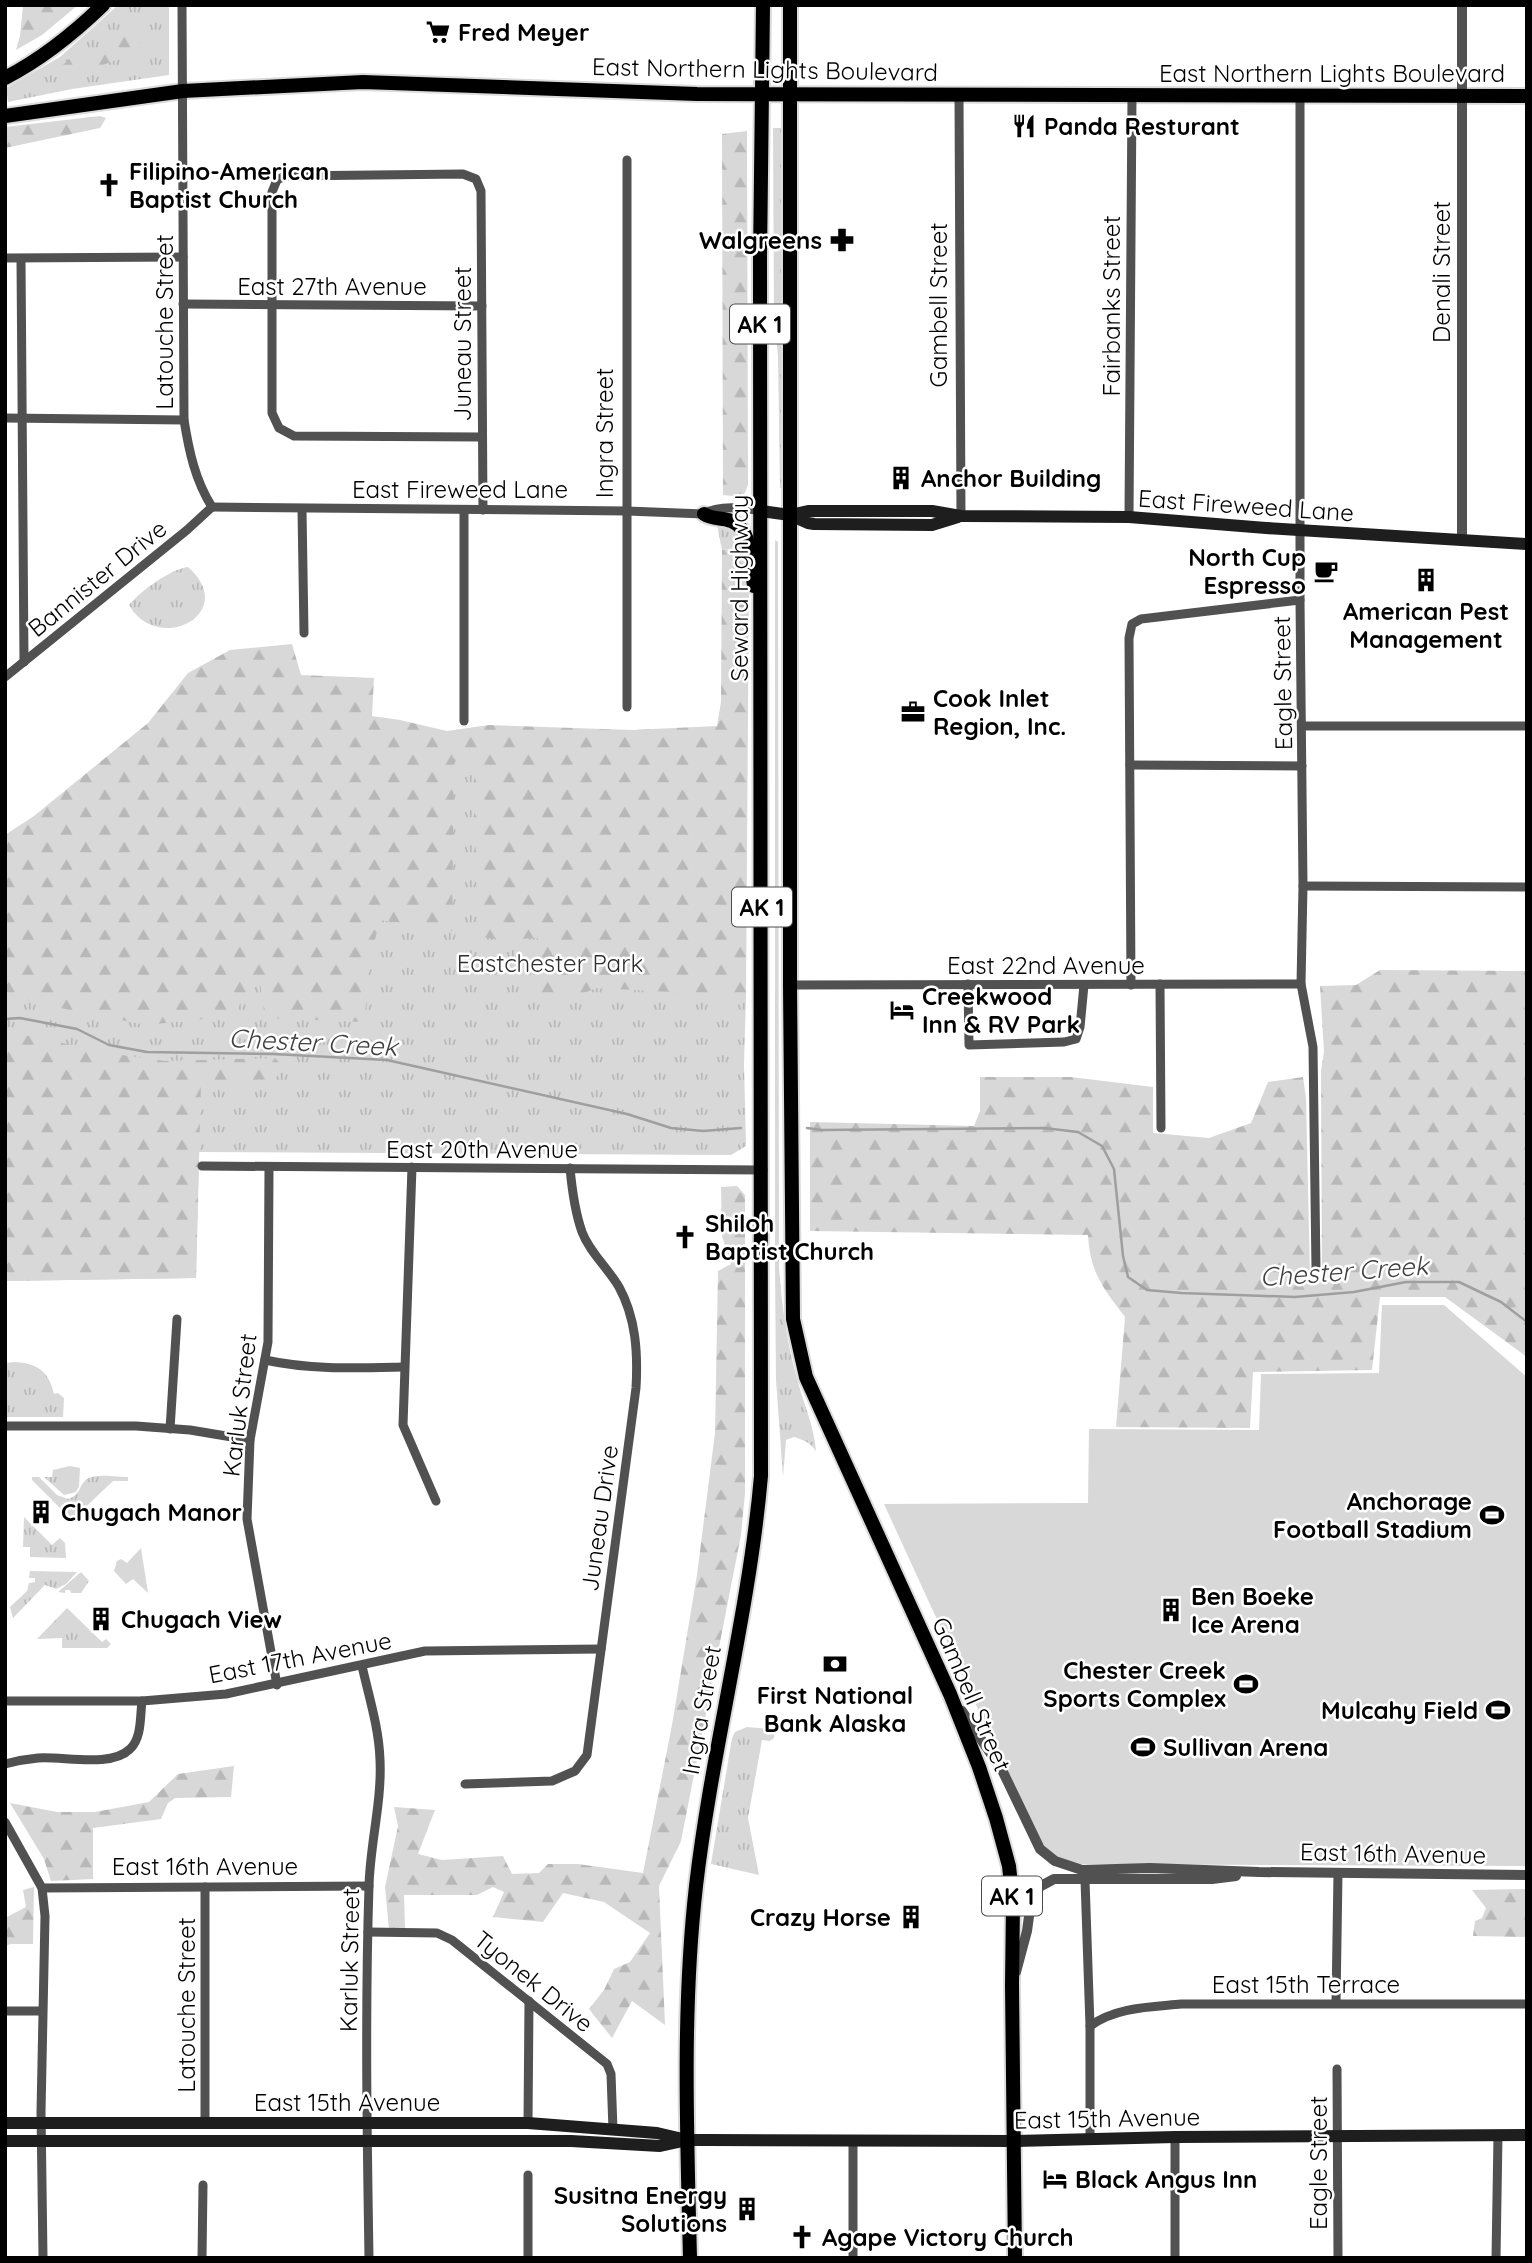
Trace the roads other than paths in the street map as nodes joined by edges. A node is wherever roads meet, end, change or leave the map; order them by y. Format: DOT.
graph roads {
  1 [pos="103,5"];
  2 [pos="183,5"];
  3 [pos="763,5"];
  4 [pos="790,5"];
  5 [pos="1462,5"];
  6 [pos="5,78"];
  7 [pos="183,90"];
  8 [pos="762,95"];
  9 [pos="789,95"];
  10 [pos="959,95"];
  11 [pos="1132,95"];
  12 [pos="1300,95"];
  13 [pos="1462,96"];
  14 [pos="1527,96"];
  15 [pos="5,116"];
  16 [pos="627,160"];
  17 [pos="183,257"];
  18 [pos="5,258"];
  19 [pos="21,259"];
  20 [pos="183,304"];
  21 [pos="270,304"];
  22 [pos="482,306"];
  23 [pos="5,418"];
  24 [pos="22,418"];
  25 [pos="184,420"];
  26 [pos="481,437"];
  27 [pos="212,507"];
  28 [pos="302,510"];
  29 [pos="464,510"];
  30 [pos="483,510"];
  31 [pos="627,511"];
  32 [pos="761,511"];
  33 [pos="704,514"];
  34 [pos="790,515"];
  35 [pos="961,516"];
  36 [pos="1129,517"];
  37 [pos="1301,531"];
  38 [pos="1462,539"];
  39 [pos="1527,544"];
  40 [pos="1300,600"];
  41 [pos="304,633"];
  42 [pos="762,643"];
  43 [pos="24,662"];
  44 [pos="5,677"];
  45 [pos="627,707"];
  46 [pos="464,721"];
  47 [pos="1303,726"];
  48 [pos="1527,726"];
  49 [pos="1130,765"];
  50 [pos="1302,766"];
  51 [pos="1303,886"];
  52 [pos="1527,887"];
  53 [pos="968,984"];
  54 [pos="1160,984"];
  55 [pos="1301,984"];
  56 [pos="790,985"];
  57 [pos="1084,985"];
  58 [pos="1130,985"];
  59 [pos="1161,1128"];
  60 [pos="202,1166"];
  61 [pos="412,1167"];
  62 [pos="269,1168"];
  63 [pos="569,1168"];
  64 [pos="763,1170"];
  65 [pos="791,1170"];
  66 [pos="1316,1269"];
  67 [pos="177,1319"];
  68 [pos="265,1360"];
  69 [pos="404,1367"];
  70 [pos="5,1426"];
  71 [pos="170,1429"];
  72 [pos="250,1440"];
  73 [pos="436,1500"];
  74 [pos="601,1649"];
  75 [pos="362,1666"];
  76 [pos="277,1685"];
  77 [pos="950,1694"];
  78 [pos="5,1701"];
  79 [pos="142,1702"];
  80 [pos="5,1764"];
  81 [pos="465,1784"];
  82 [pos="5,1822"];
  83 [pos="1259,1872"];
  84 [pos="1338,1873"];
  85 [pos="1527,1875"];
  86 [pos="1085,1880"];
  87 [pos="369,1886"];
  88 [pos="205,1887"];
  89 [pos="42,1888"];
  90 [pos="368,1932"];
  91 [pos="1012,1985"];
  92 [pos="529,2001"];
  93 [pos="1336,2003"];
  94 [pos="1527,2004"];
  95 [pos="5,2011"];
  96 [pos="43,2011"];
  97 [pos="1090,2026"];
  98 [pos="1336,2069"];
  99 [pos="5,2123"];
  100 [pos="41,2123"];
  101 [pos="205,2123"];
  102 [pos="528,2123"];
  103 [pos="367,2124"];
  104 [pos="613,2130"];
  105 [pos="1498,2135"];
  106 [pos="1527,2135"];
  107 [pos="1337,2136"];
  108 [pos="1175,2137"];
  109 [pos="1090,2139"];
  110 [pos="687,2140"];
  111 [pos="853,2140"];
  112 [pos="5,2141"];
  113 [pos="41,2141"];
  114 [pos="367,2141"];
  115 [pos="1014,2141"];
  116 [pos="528,2175"];
  117 [pos="202,2185"];
  118 [pos="43,2258"];
  119 [pos="202,2258"];
  120 [pos="369,2258"];
  121 [pos="528,2258"];
  122 [pos="690,2258"];
  123 [pos="853,2258"];
  124 [pos="1015,2258"];
  125 [pos="1175,2258"];
  126 [pos="1338,2258"];
  127 [pos="1496,2258"];
  1 -- 6 [label="main road"];
  2 -- 7 [label="street, Latouche Street"];
  3 -- 8 [label="main road, Seward Highway / AK 1"];
  4 -- 9 [label="main road, Seward Highway / AK 1"];
  5 -- 13 [label="street, Denali Street"];
  7 -- 8 [label="main road, East Northern Lights Boulevard"];
  7 -- 15 [label="main road, East Northern Lights Boulevard"];
  7 -- 17 [label="street, Latouche Street"];
  8 -- 9 [label="main road, East Northern Lights Boulevard"];
  8 -- 32 [label="main road, Seward Highway / AK 1"];
  9 -- 10 [label="main road, East Northern Lights Boulevard"];
  9 -- 34 [label="main road, Seward Highway / AK 1"];
  10 -- 11 [label="main road, East Northern Lights Boulevard"];
  10 -- 35 [label="street, Gambell Street"];
  11 -- 12 [label="main road, East Northern Lights Boulevard"];
  11 -- 36 [label="street, Fairbanks Street"];
  12 -- 13 [label="main road, East Northern Lights Boulevard"];
  12 -- 37 [label="street, Eagle Street"];
  13 -- 14 [label="main road, East Northern Lights Boulevard"];
  13 -- 38 [label="street, Denali Street"];
  16 -- 31 [label="street, Ingra Street"];
  17 -- 19 [label="street"];
  17 -- 20 [label="street, Latouche Street"];
  18 -- 19 [label="street"];
  19 -- 24 [label="street"];
  20 -- 21 [label="street, East 27th Avenue"];
  20 -- 25 [label="street, Latouche Street"];
  21 -- 22 [label="street, East 27th Avenue"];
  21 -- 22 [label="street, Juneau Street"];
  21 -- 26 [label="street"];
  22 -- 26 [label="street, Juneau Street"];
  23 -- 24 [label="street"];
  24 -- 25 [label="street"];
  24 -- 43 [label="street"];
  25 -- 27 [label="street, Latouche Street"];
  26 -- 30 [label="street, Juneau Street"];
  27 -- 28 [label="street, East Fireweed Lane"];
  27 -- 43 [label="street, Bannister Drive"];
  28 -- 29 [label="street, East Fireweed Lane"];
  28 -- 41 [label="street"];
  29 -- 30 [label="street, East Fireweed Lane"];
  29 -- 46 [label="street"];
  30 -- 31 [label="street, East Fireweed Lane"];
  31 -- 33 [label="street, East Fireweed Lane"];
  31 -- 45 [label="street, Ingra Street"];
  32 -- 33 [label="street, East Fireweed Lane"];
  32 -- 34 [label="main road, East Fireweed Lane"];
  32 -- 42 [label="main road, Seward Highway / AK 1"];
  33 -- 42 [label="main road"];
  34 -- 35 [label="main road, East Fireweed Lane"];
  34 -- 56 [label="main road, Seward Highway / AK 1"];
  35 -- 36 [label="main road, East Fireweed Lane"];
  36 -- 37 [label="main road, East Fireweed Lane"];
  37 -- 38 [label="main road, East Fireweed Lane"];
  37 -- 40 [label="street, Eagle Street"];
  38 -- 39 [label="main road, East Fireweed Lane"];
  40 -- 47 [label="street, Eagle Street"];
  40 -- 49 [label="street"];
  42 -- 64 [label="main road, Seward Highway / AK 1"];
  43 -- 44 [label="street, Bannister Drive"];
  47 -- 48 [label="street"];
  47 -- 50 [label="street, Eagle Street"];
  49 -- 50 [label="street"];
  49 -- 58 [label="street"];
  50 -- 51 [label="street, Eagle Street"];
  51 -- 52 [label="street"];
  51 -- 55 [label="street, Eagle Street"];
  53 -- 56 [label="street, East 22nd Avenue"];
  53 -- 57 [label="street, East 22nd Avenue"];
  53 -- 57 [label="street"];
  54 -- 55 [label="street, East 22nd Avenue"];
  54 -- 58 [label="street, East 22nd Avenue"];
  54 -- 59 [label="street"];
  55 -- 66 [label="street, Eagle Street"];
  56 -- 65 [label="main road, Seward Highway / AK 1"];
  57 -- 58 [label="street, East 22nd Avenue"];
  60 -- 62 [label="street, East 20th Avenue"];
  61 -- 62 [label="street, East 20th Avenue"];
  61 -- 63 [label="street, East 20th Avenue"];
  61 -- 69 [label="street"];
  62 -- 68 [label="street, Karluk Street"];
  63 -- 64 [label="street, East 20th Avenue"];
  63 -- 74 [label="street, Juneau Drive"];
  64 -- 110 [label="main road, Ingra Street / AK 1"];
  65 -- 77 [label="main road, Gambell Street / AK 1"];
  67 -- 71 [label="street"];
  68 -- 69 [label="street"];
  68 -- 72 [label="street, Karluk Street"];
  69 -- 73 [label="street"];
  70 -- 71 [label="street"];
  71 -- 72 [label="street"];
  72 -- 76 [label="street, Karluk Street"];
  74 -- 75 [label="street, East 17th Avenue"];
  74 -- 81 [label="street, Juneau Drive"];
  75 -- 76 [label="street, East 17th Avenue"];
  75 -- 87 [label="street, Karluk Street"];
  76 -- 79 [label="street, East 17th Avenue"];
  77 -- 83 [label="street, East 16th Avenue"];
  77 -- 91 [label="main road, Gambell Street / AK 1"];
  78 -- 79 [label="street, East 17th Avenue"];
  79 -- 80 [label="street"];
  82 -- 89 [label="street"];
  83 -- 84 [label="street, East 16th Avenue"];
  83 -- 86 [label="street, East 16th Avenue"];
  84 -- 85 [label="street, East 16th Avenue"];
  84 -- 93 [label="street"];
  86 -- 91 [label="street, East 16th Avenue"];
  86 -- 97 [label="street"];
  87 -- 88 [label="street, East 16th Avenue"];
  87 -- 90 [label="street, Karluk Street"];
  88 -- 89 [label="street, East 16th Avenue"];
  88 -- 101 [label="street, Latouche Street"];
  89 -- 96 [label="street"];
  90 -- 92 [label="street, Tyonek Drive"];
  90 -- 103 [label="street, Karluk Street"];
  91 -- 115 [label="main road, Gambell Street / AK 1"];
  92 -- 102 [label="street"];
  92 -- 104 [label="street, Tyonek Drive"];
  93 -- 94 [label="street, East 15th Terrace"];
  93 -- 97 [label="street, East 15th Terrace"];
  95 -- 96 [label="street"];
  96 -- 100 [label="street"];
  97 -- 109 [label="street"];
  98 -- 107 [label="street, Eagle Street"];
  99 -- 100 [label="main road, East 15th Avenue"];
  100 -- 101 [label="main road, East 15th Avenue"];
  100 -- 113 [label="street"];
  101 -- 103 [label="main road, East 15th Avenue"];
  102 -- 103 [label="main road, East 15th Avenue"];
  102 -- 104 [label="main road, East 15th Avenue"];
  103 -- 114 [label="street, Karluk Street"];
  104 -- 110 [label="main road, East 15th Avenue"];
  105 -- 106 [label="main road, East 15th Avenue"];
  105 -- 107 [label="main road, East 15th Avenue"];
  105 -- 127 [label="street"];
  107 -- 108 [label="main road, East 15th Avenue"];
  107 -- 126 [label="street, Eagle Street"];
  108 -- 109 [label="main road, East 15th Avenue"];
  108 -- 125 [label="street"];
  109 -- 115 [label="main road, East 15th Avenue"];
  110 -- 111 [label="main road, East 15th Avenue"];
  110 -- 114 [label="main road, East 15th Avenue"];
  110 -- 122 [label="main road, Ingra Street / AK 1"];
  111 -- 115 [label="main road, East 15th Avenue"];
  111 -- 123 [label="street"];
  112 -- 113 [label="main road, East 15th Avenue"];
  113 -- 114 [label="main road, East 15th Avenue"];
  113 -- 118 [label="street"];
  114 -- 120 [label="street, Karluk Street"];
  115 -- 124 [label="main road, Gambell Street / AK 1"];
  116 -- 121 [label="street"];
  117 -- 119 [label="street"];
}
